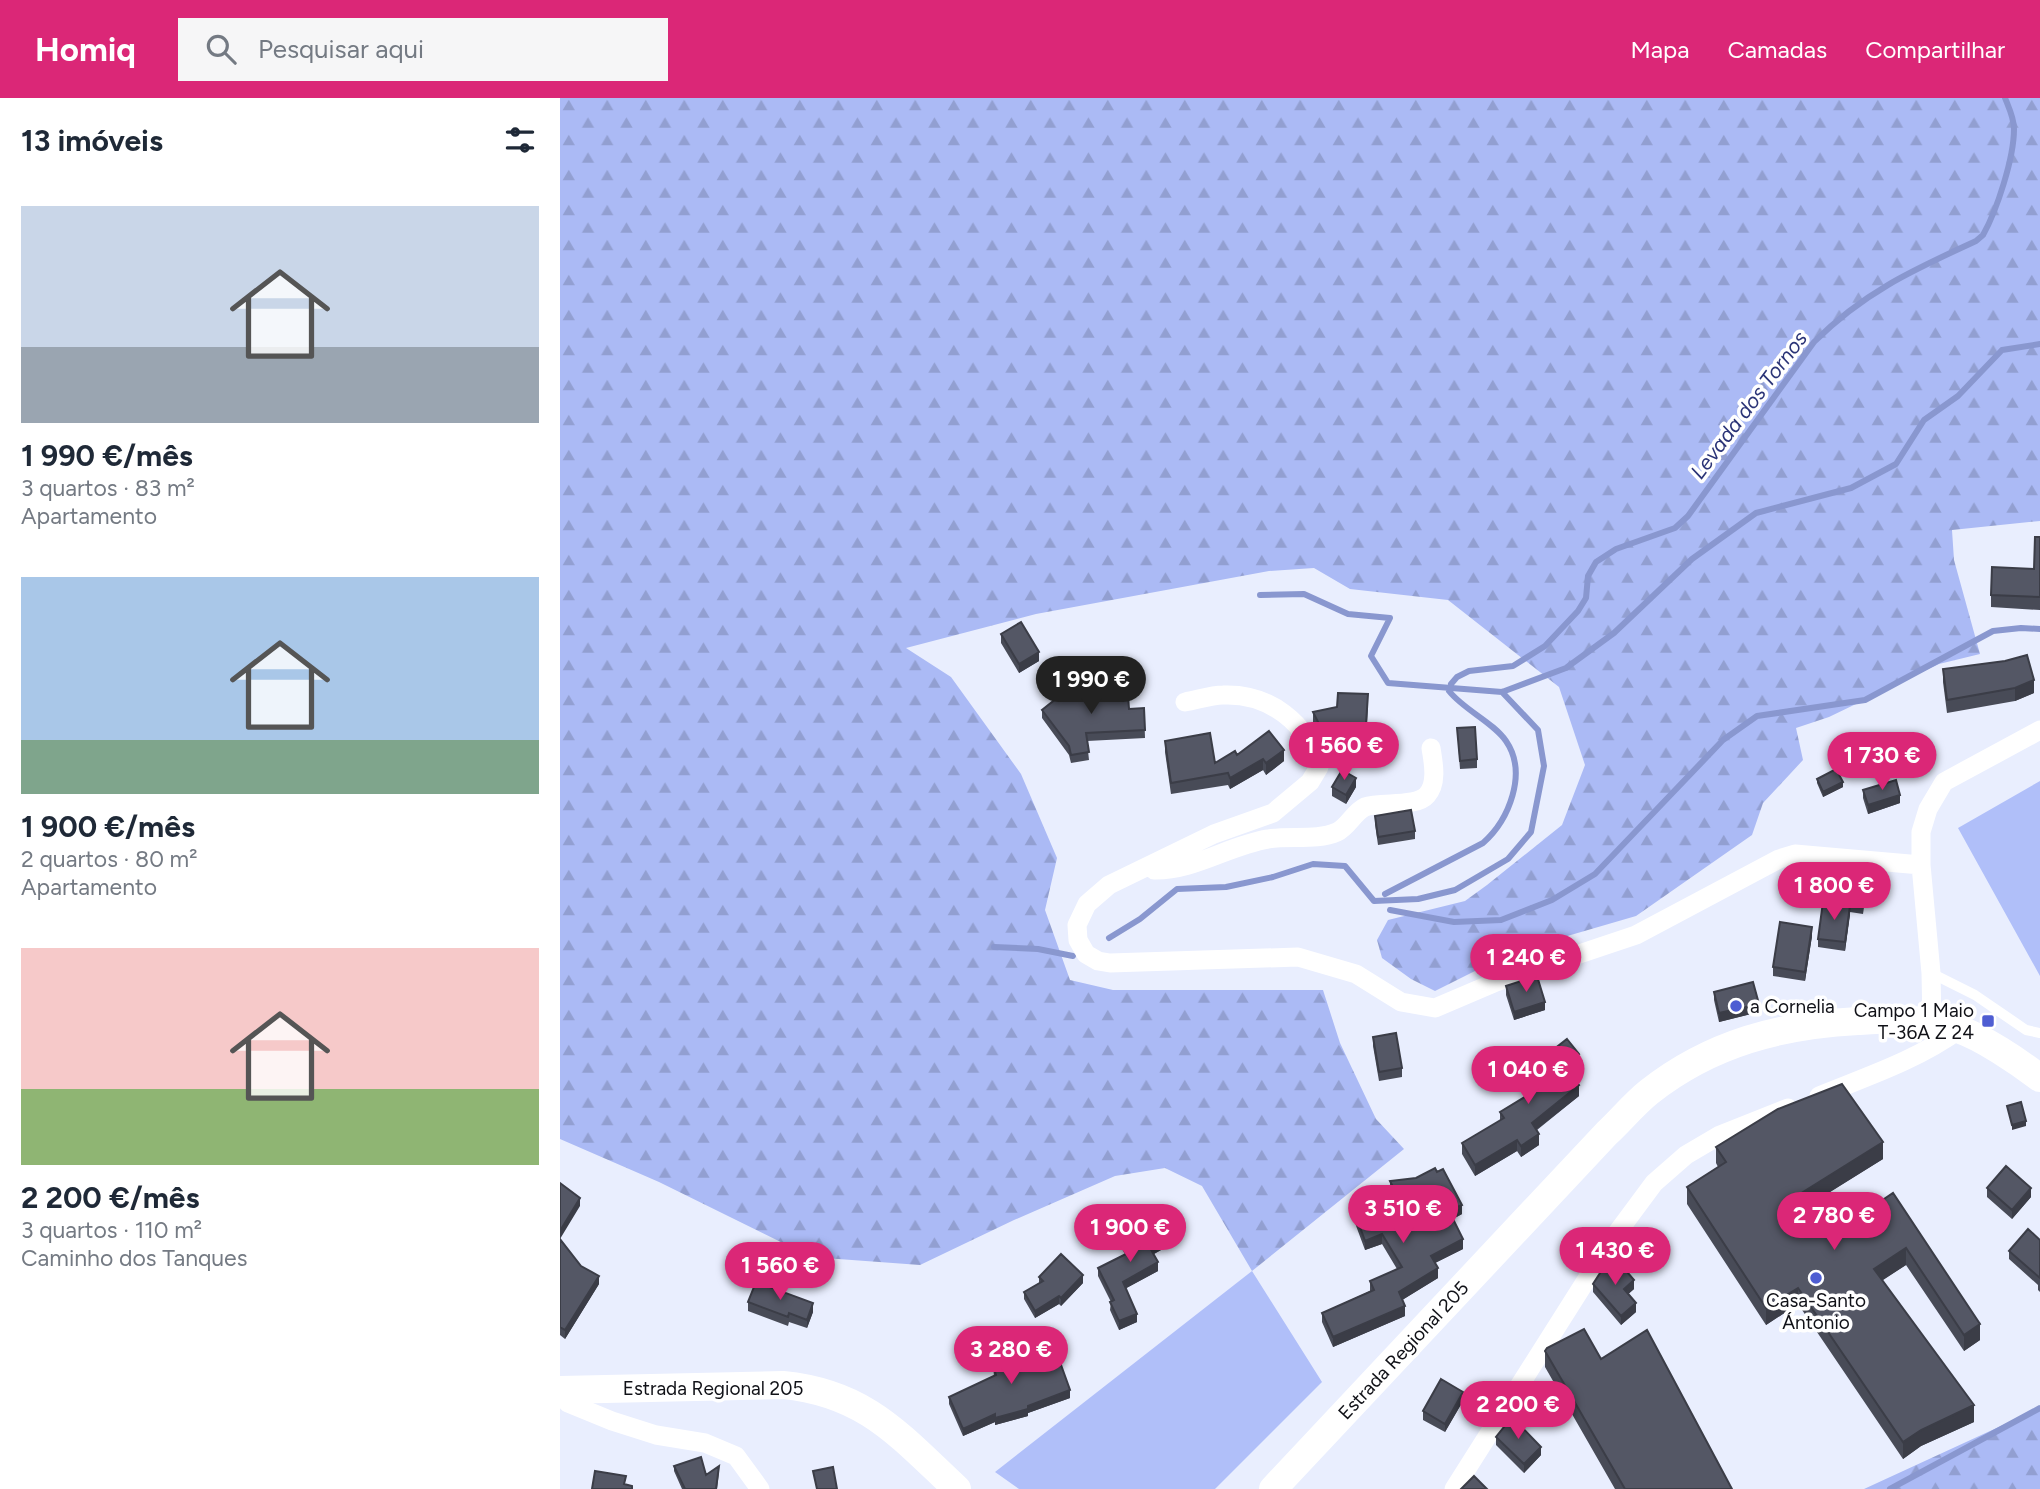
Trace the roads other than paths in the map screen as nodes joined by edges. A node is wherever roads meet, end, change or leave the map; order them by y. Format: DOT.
graph roads {
  1 [pos="1185,702"];
  2 [pos="2040,730"];
  3 [pos="1431,748"];
  4 [pos="1921,865"];
  5 [pos="1143,870"];
  6 [pos="1931,974"];
  7 [pos="1932,1022"];
  8 [pos="1960,1029"];
  9 [pos="2040,1033"];
  10 [pos="2040,1078"];
  11 [pos="560,1392"];
  12 [pos="760,1489"];
  13 [pos="957,1489"];
  14 [pos="1273,1489"];
  15 [pos="1454,1489"];
  1 -- 5 [label="street"];
  2 -- 4 [label="street"];
  3 -- 5 [label="street"];
  4 -- 5 [label="street"];
  4 -- 6 [label="street"];
  6 -- 7 [label="street"];
  6 -- 9 [label="lane"];
  7 -- 8 [label="main road, Estrada Regional 205"];
  7 -- 14 [label="main road, Estrada Regional 205"];
  8 -- 10 [label="main road, Estrada Regional 205"];
  8 -- 15 [label="street"];
  11 -- 12 [label="street"];
  11 -- 13 [label="main road, Estrada Regional 205"];
}
